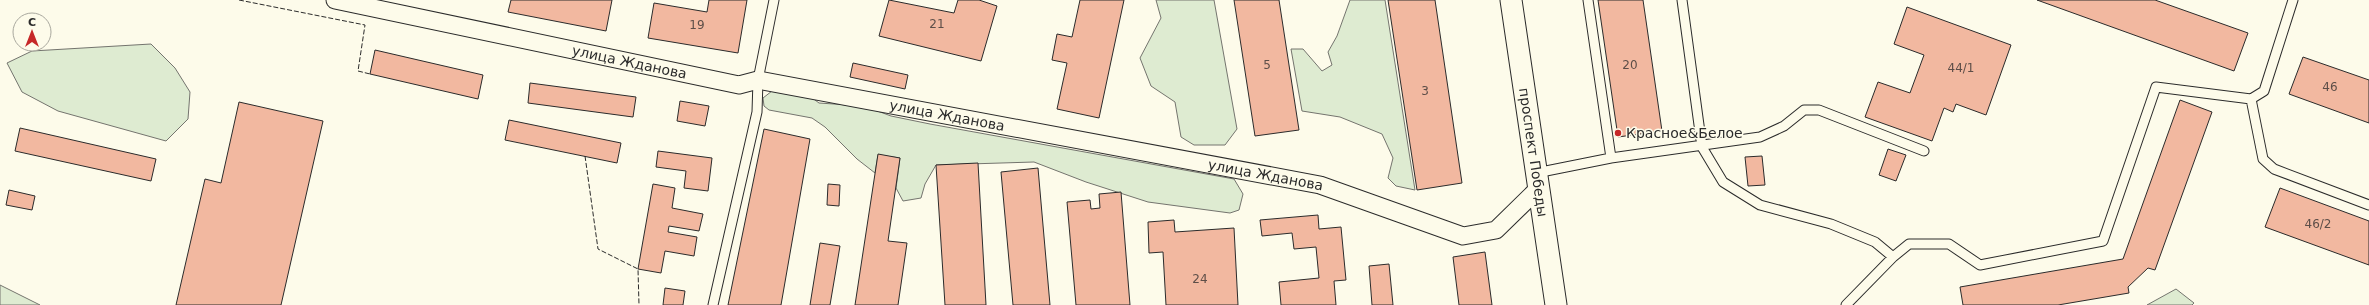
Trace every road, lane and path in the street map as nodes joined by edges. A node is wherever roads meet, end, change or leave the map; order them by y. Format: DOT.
graph roads {
  1 [pos="335,0"];
  2 [pos="774,0"];
  3 [pos="1512,0"];
  4 [pos="1588,0"];
  5 [pos="1682,0"];
  6 [pos="2293,0"];
  7 [pos="758,80"];
  8 [pos="2251,99"];
  9 [pos="1702,147"];
  10 [pos="1924,151"];
  11 [pos="1611,158"];
  12 [pos="1538,181"];
  13 [pos="2369,205"];
  14 [pos="1893,256"];
  15 [pos="713,305"];
  16 [pos="1556,305"];
  17 [pos="1846,305"];
  1 -- 7 [label="street, улица Жданова"];
  2 -- 7 [label="lane"];
  3 -- 12 [label="street, проспект Победы"];
  4 -- 11 [label="lane"];
  5 -- 9 [label="lane"];
  6 -- 8 [label="lane"];
  7 -- 12 [label="street, улица Жданова"];
  7 -- 15 [label="lane"];
  8 -- 13 [label="lane"];
  8 -- 14 [label="lane"];
  9 -- 10 [label="lane"];
  9 -- 11 [label="lane"];
  9 -- 14 [label="lane"];
  11 -- 12 [label="lane"];
  12 -- 16 [label="street, проспект Победы"];
  14 -- 17 [label="lane"];
}
